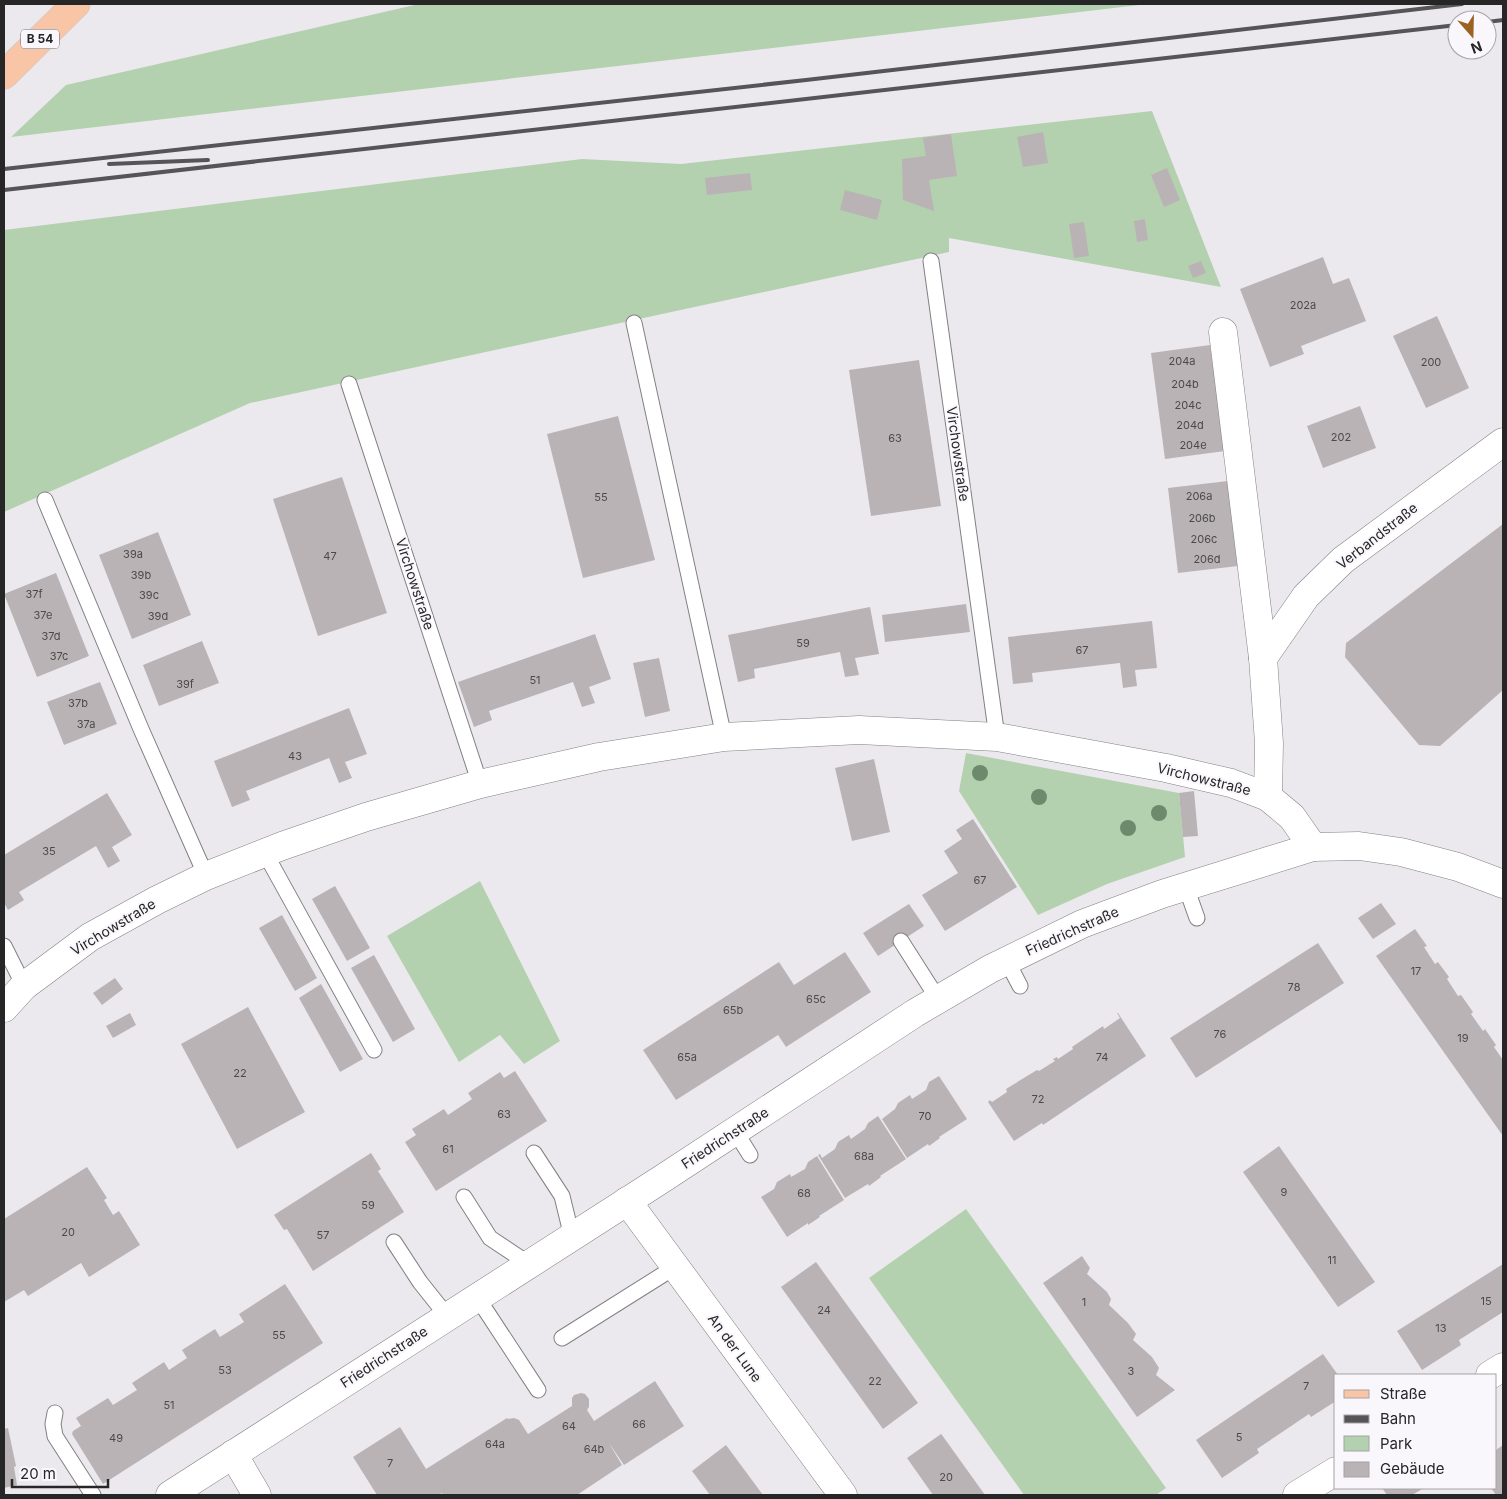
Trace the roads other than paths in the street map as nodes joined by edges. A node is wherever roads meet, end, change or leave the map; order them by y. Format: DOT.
graph roads {
  1 [pos="76,4"];
  2 [pos="4,75"];
  3 [pos="931,261"];
  4 [pos="634,323"];
  5 [pos="1223,332"];
  6 [pos="349,384"];
  7 [pos="1503,442"];
  8 [pos="45,500"];
  9 [pos="1263,658"];
  10 [pos="997,736"];
  11 [pos="724,737"];
  12 [pos="480,784"];
  13 [pos="1268,797"];
  14 [pos="1312,847"];
  15 [pos="265,853"];
  16 [pos="206,876"];
  17 [pos="1503,884"];
  18 [pos="1186,887"];
  19 [pos="1197,918"];
  20 [pos="901,941"];
  21 [pos="4,946"];
  22 [pos="1008,961"];
  23 [pos="24,986"];
  24 [pos="1020,986"];
  25 [pos="938,999"];
  26 [pos="4,1008"];
  27 [pos="374,1050"];
  28 [pos="735,1131"];
  29 [pos="534,1153"];
  30 [pos="750,1155"];
  31 [pos="464,1197"];
  32 [pos="627,1201"];
  33 [pos="572,1237"];
  34 [pos="394,1242"];
  35 [pos="529,1264"];
  36 [pos="675,1267"];
  37 [pos="478,1297"];
  38 [pos="447,1316"];
  39 [pos="562,1338"];
  40 [pos="1503,1367"];
  41 [pos="1492,1374"];
  42 [pos="538,1390"];
  43 [pos="55,1413"];
  44 [pos="234,1454"];
  45 [pos="1334,1472"];
  46 [pos="93,1495"];
  47 [pos="170,1495"];
  48 [pos="257,1495"];
  49 [pos="843,1495"];
  50 [pos="1297,1495"];
  1 -- 2 [label="main road, B 54"];
  3 -- 10 [label="lane, Virchowstraße"];
  4 -- 11 [label="lane"];
  5 -- 9 [label="street"];
  6 -- 12 [label="lane, Virchowstraße"];
  7 -- 9 [label="street, Verbandstraße"];
  8 -- 16 [label="lane"];
  9 -- 13 [label="street"];
  10 -- 11 [label="street, Virchowstraße"];
  10 -- 13 [label="street, Virchowstraße"];
  11 -- 12 [label="street, Virchowstraße"];
  12 -- 15 [label="street, Virchowstraße"];
  13 -- 14 [label="street, Virchowstraße"];
  14 -- 17 [label="street"];
  14 -- 18 [label="street, Friedrichstraße"];
  15 -- 16 [label="street, Virchowstraße"];
  15 -- 27 [label="lane"];
  16 -- 23 [label="street, Virchowstraße"];
  18 -- 19 [label="lane"];
  18 -- 22 [label="street, Friedrichstraße"];
  20 -- 25 [label="lane"];
  21 -- 23 [label="lane"];
  22 -- 24 [label="lane"];
  22 -- 25 [label="street, Friedrichstraße"];
  23 -- 26 [label="street, Virchowstraße"];
  25 -- 28 [label="street, Friedrichstraße"];
  28 -- 30 [label="lane"];
  28 -- 32 [label="street, Friedrichstraße"];
  29 -- 33 [label="lane"];
  31 -- 35 [label="lane"];
  32 -- 33 [label="street, Friedrichstraße"];
  32 -- 36 [label="street, An der Lune"];
  33 -- 35 [label="street, Friedrichstraße"];
  34 -- 38 [label="lane"];
  35 -- 37 [label="street, Friedrichstraße"];
  36 -- 39 [label="lane"];
  36 -- 49 [label="street, An der Lune"];
  37 -- 38 [label="street, Friedrichstraße"];
  37 -- 42 [label="lane"];
  38 -- 44 [label="street, Friedrichstraße"];
  40 -- 41 [label="street"];
  43 -- 46 [label="lane"];
  44 -- 47 [label="street, Friedrichstraße"];
  44 -- 48 [label="street"];
  45 -- 50 [label="street"];
}
